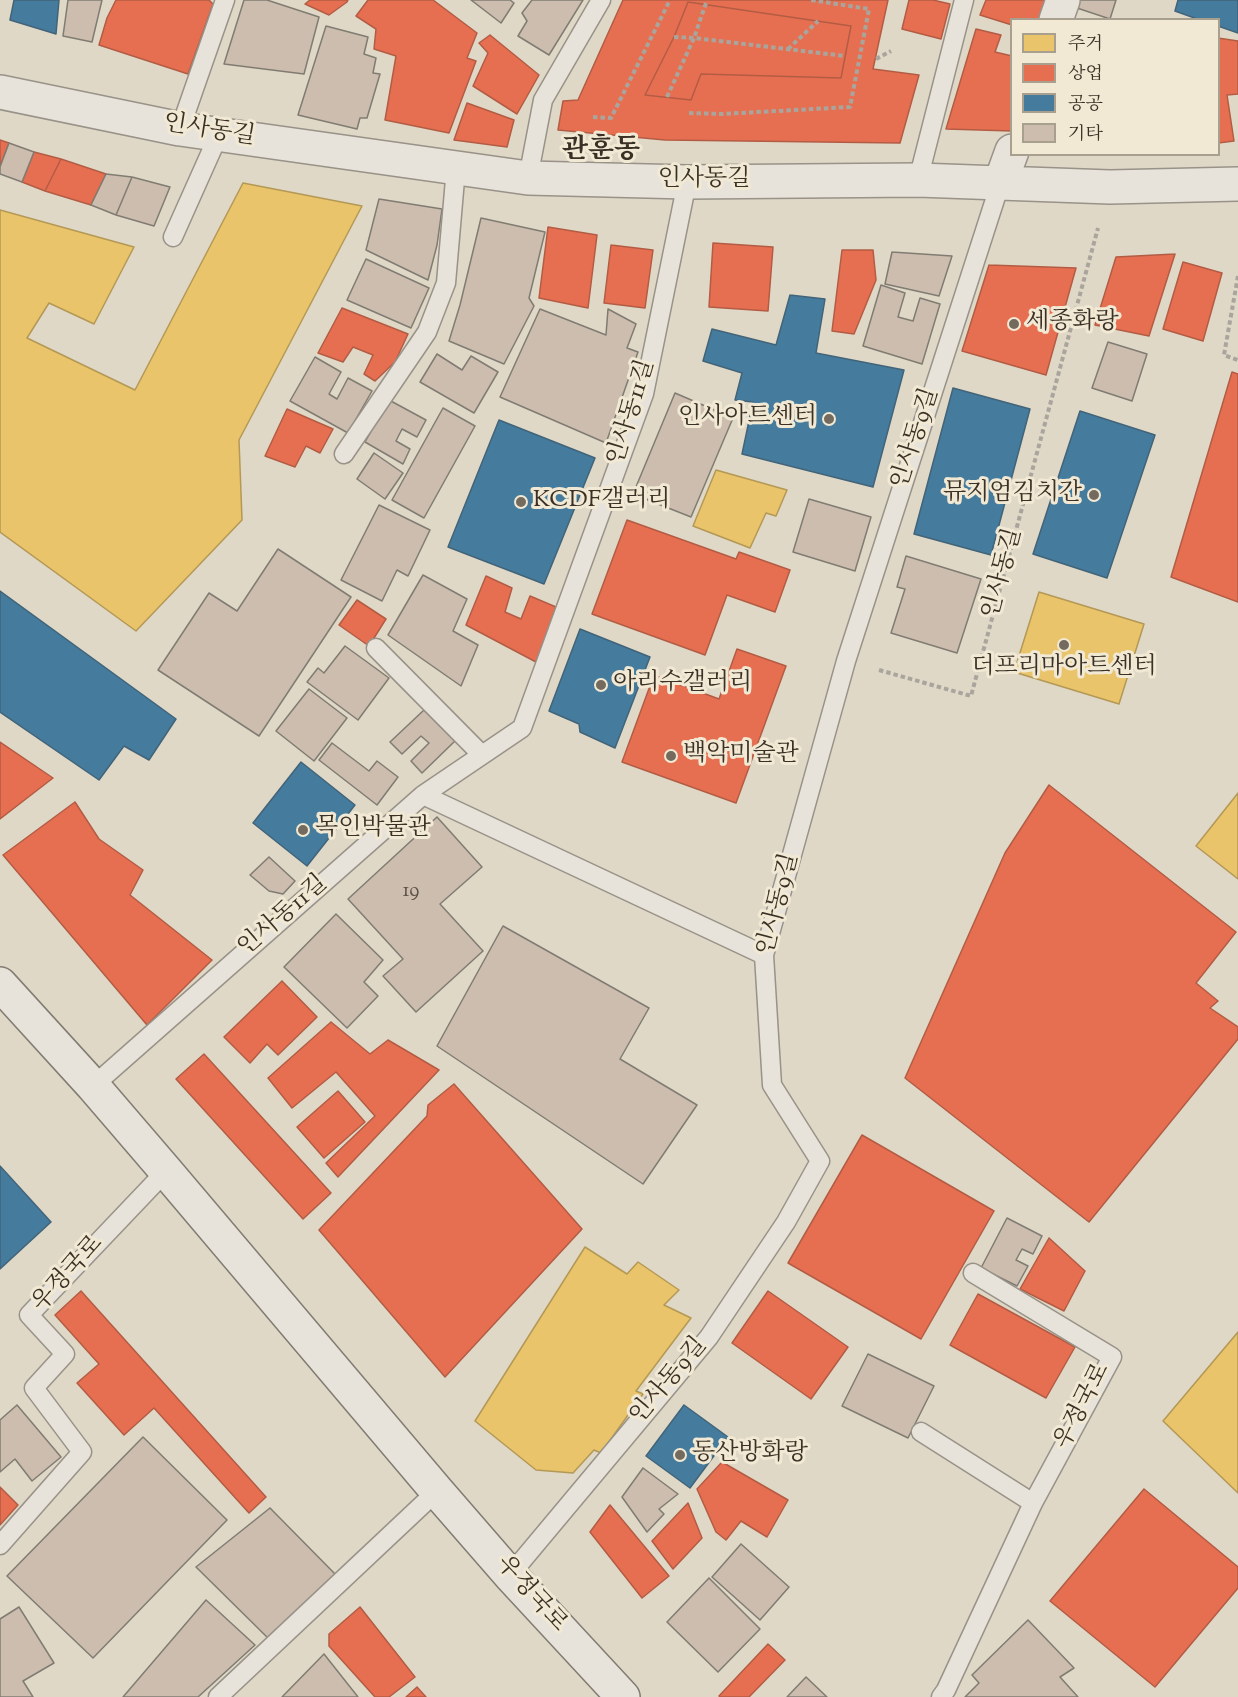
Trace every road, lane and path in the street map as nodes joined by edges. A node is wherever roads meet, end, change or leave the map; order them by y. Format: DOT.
graph roads {
  1 [pos="225,0"];
  2 [pos="600,0"];
  3 [pos="670,0"];
  4 [pos="707,0"];
  5 [pos="811,0"];
  6 [pos="964,0"];
  7 [pos="1063,0"];
  8 [pos="1057,18"];
  9 [pos="818,21"];
  10 [pos="674,37"];
  11 [pos="694,38"];
  12 [pos="787,49"];
  13 [pos="891,51"];
  14 [pos="845,56"];
  15 [pos="876,59"];
  16 [pos="0,92"];
  17 [pos="667,97"];
  18 [pos="688,113"];
  19 [pos="593,117"];
  20 [pos="180,129"];
  21 [pos="219,134"];
  22 [pos="1010,154"];
  23 [pos="456,168"];
  24 [pos="528,178"];
  25 [pos="918,180"];
  26 [pos="687,182"];
  27 [pos="1000,184"];
  28 [pos="1238,184"];
  29 [pos="1110,187"];
  30 [pos="173,237"];
  31 [pos="1238,276"];
  32 [pos="1238,360"];
  33 [pos="344,454"];
  34 [pos="376,648"];
  35 [pos="846,661"];
  36 [pos="482,755"];
  37 [pos="423,795"];
  38 [pos="764,955"];
  39 [pos="0,984"];
  40 [pos="93,1086"];
  41 [pos="166,1171"];
  42 [pos="973,1273"];
  43 [pos="921,1432"];
  44 [pos="437,1491"];
  45 [pos="1033,1503"];
  46 [pos="0,1545"];
  47 [pos="510,1575"];
  48 [pos="218,1697"];
  49 [pos="623,1697"];
  50 [pos="941,1697"];
  1 -- 20 [label="lane"];
  2 -- 24 [label="lane"];
  3 -- 19 [label="path"];
  4 -- 11 [label="path"];
  5 -- 18 [label="path"];
  6 -- 25 [label="lane"];
  7 -- 8 [label="street"];
  9 -- 12 [label="path"];
  10 -- 11 [label="path"];
  11 -- 12 [label="path"];
  11 -- 17 [label="path"];
  12 -- 14 [label="path"];
  13 -- 15 [label="path"];
  16 -- 20 [label="street, 인사동길"];
  20 -- 21 [label="street, 인사동길"];
  21 -- 23 [label="street, 인사동길"];
  21 -- 30 [label="lane"];
  22 -- 27 [label="street"];
  23 -- 24 [label="street, 인사동길"];
  23 -- 33 [label="lane"];
  24 -- 26 [label="street, 인사동길"];
  25 -- 26 [label="street, 인사동길"];
  25 -- 27 [label="street, 인사동길"];
  26 -- 36 [label="lane, 인사동11길"];
  27 -- 29 [label="street, 인사동길"];
  27 -- 35 [label="lane, 인사동9길"];
  28 -- 29 [label="street, 인사동길"];
  29 -- 35 [label="path, 인사동길"];
  31 -- 32 [label="path"];
  34 -- 36 [label="lane"];
  35 -- 38 [label="lane, 인사동9길"];
  36 -- 37 [label="lane, 인사동11길"];
  37 -- 38 [label="lane"];
  37 -- 40 [label="lane, 인사동11길"];
  38 -- 47 [label="lane, 인사동9길"];
  39 -- 40 [label="street, 우정국로"];
  40 -- 41 [label="street, 우정국로"];
  41 -- 44 [label="street, 우정국로"];
  41 -- 46 [label="lane, 우정국로"];
  42 -- 45 [label="lane, 우정국로"];
  43 -- 45 [label="lane"];
  44 -- 47 [label="street, 우정국로"];
  44 -- 48 [label="lane"];
  45 -- 50 [label="lane, 우정국로"];
  47 -- 49 [label="street, 우정국로"];
}
